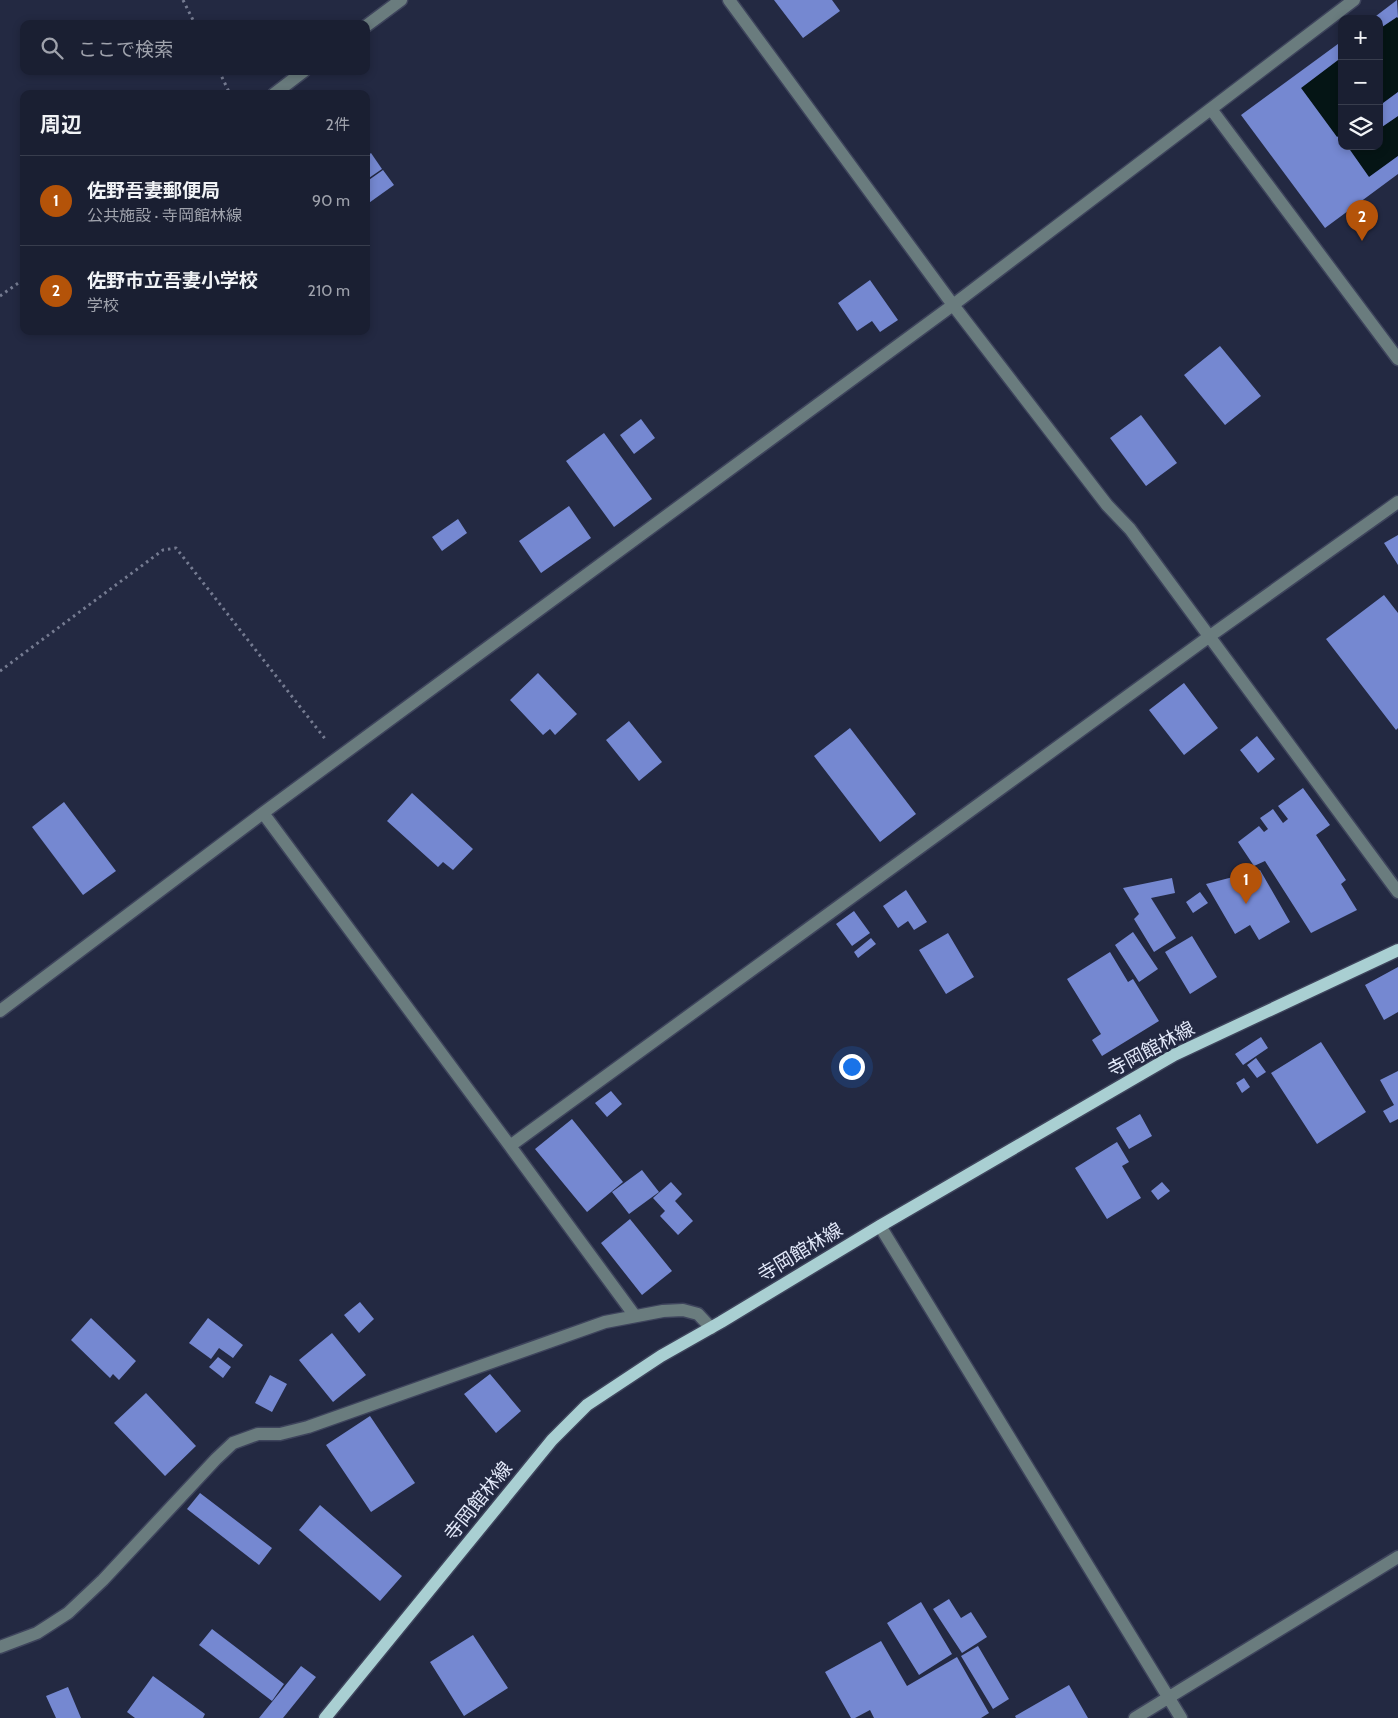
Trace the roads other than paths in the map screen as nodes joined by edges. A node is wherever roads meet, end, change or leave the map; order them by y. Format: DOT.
graph roads {
  1 [pos="401,0"];
  2 [pos="729,0"];
  3 [pos="1354,0"];
  4 [pos="370,23"];
  5 [pos="299,75"];
  6 [pos="279,90"];
  7 [pos="1211,109"];
  8 [pos="953,305"];
  9 [pos="1398,359"];
  10 [pos="1398,502"];
  11 [pos="1210,636"];
  12 [pos="263,814"];
  13 [pos="1398,892"];
  14 [pos="1398,950"];
  15 [pos="0,1011"];
  16 [pos="510,1146"];
  17 [pos="880,1226"];
  18 [pos="635,1316"];
  19 [pos="710,1328"];
  20 [pos="1398,1557"];
  21 [pos="4,1646"];
  22 [pos="0,1657"];
  23 [pos="1169,1697"];
  24 [pos="325,1718"];
  25 [pos="1134,1718"];
  26 [pos="1181,1718"];
  1 -- 4 [label="street"];
  2 -- 8 [label="street"];
  3 -- 7 [label="street"];
  5 -- 6 [label="street"];
  7 -- 8 [label="street"];
  7 -- 9 [label="street"];
  8 -- 11 [label="street"];
  8 -- 12 [label="street"];
  10 -- 11 [label="street"];
  11 -- 13 [label="street"];
  11 -- 16 [label="street"];
  12 -- 15 [label="street"];
  12 -- 16 [label="street"];
  14 -- 17 [label="main road, 寺岡館林線"];
  16 -- 18 [label="street"];
  17 -- 19 [label="main road, 寺岡館林線"];
  17 -- 23 [label="street"];
  18 -- 19 [label="street"];
  18 -- 21 [label="street"];
  19 -- 24 [label="main road, 寺岡館林線"];
  20 -- 23 [label="street"];
  21 -- 22 [label="street"];
  23 -- 25 [label="street"];
  23 -- 26 [label="street"];
}
